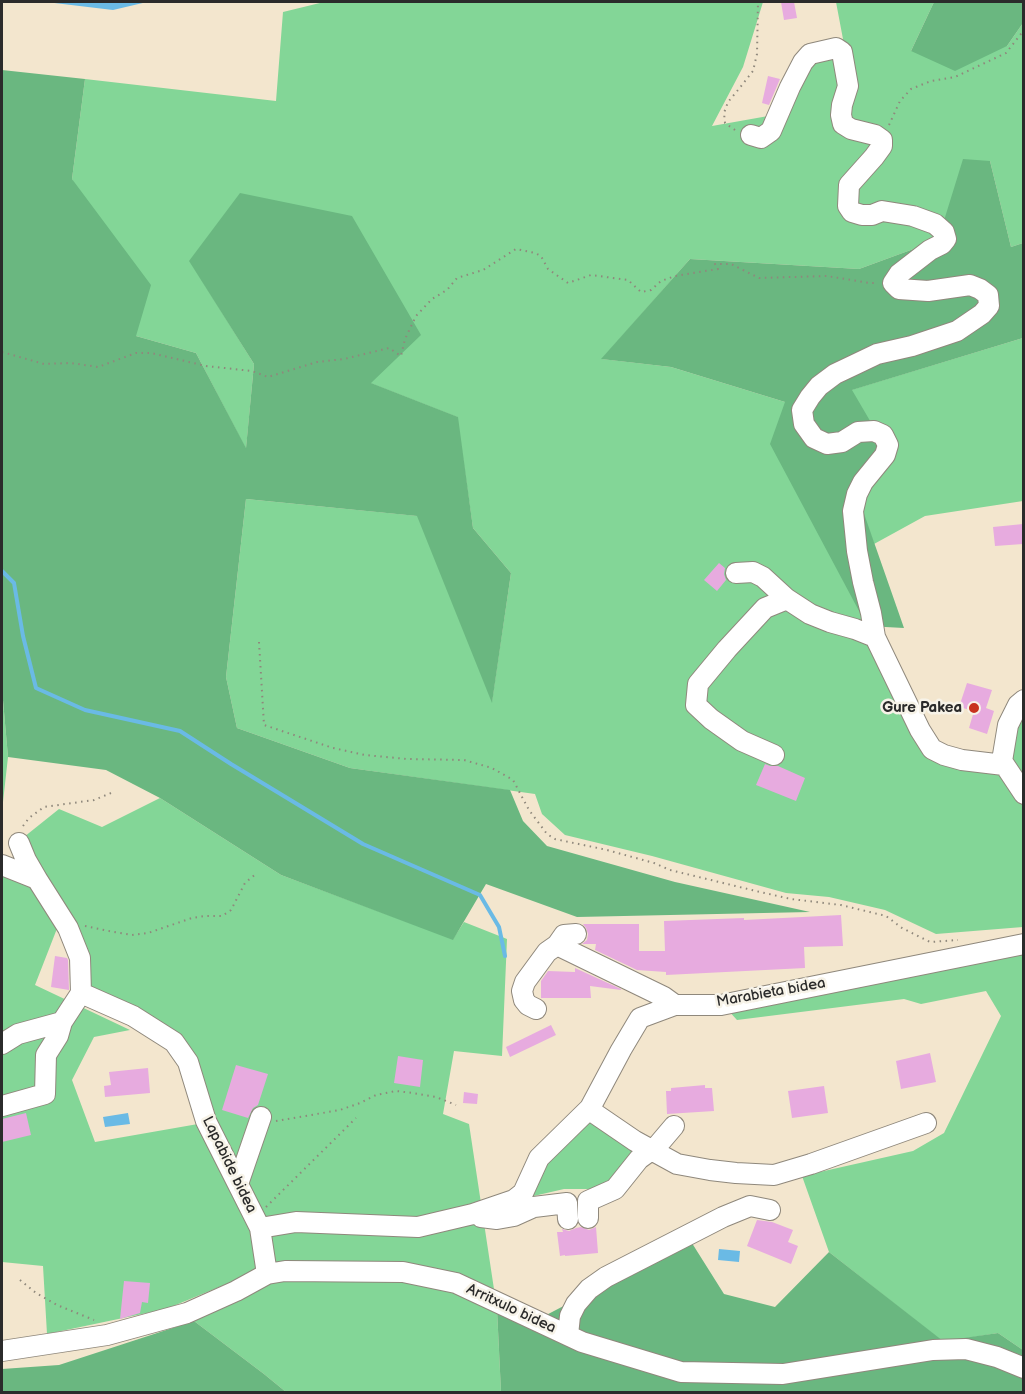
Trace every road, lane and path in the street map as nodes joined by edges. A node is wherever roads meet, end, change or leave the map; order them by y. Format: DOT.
graph roads {
  1 [pos="758,2"];
  2 [pos="1023,30"];
  3 [pos="751,135"];
  4 [pos="882,140"];
  5 [pos="893,283"];
  6 [pos="2,352"];
  7 [pos="736,573"];
  8 [pos="786,599"];
  9 [pos="875,637"];
  10 [pos="259,642"];
  11 [pos="1023,700"];
  12 [pos="774,755"];
  13 [pos="1004,765"];
  14 [pos="111,793"];
  15 [pos="1023,794"];
  16 [pos="19,843"];
  17 [pos="2,865"];
  18 [pos="257,873"];
  19 [pos="37,879"];
  20 [pos="70,933"];
  21 [pos="576,934"];
  22 [pos="958,940"];
  23 [pos="557,945"];
  24 [pos="1023,945"];
  25 [pos="81,993"];
  26 [pos="675,1005"];
  27 [pos="536,1009"];
  28 [pos="62,1022"];
  29 [pos="2,1044"];
  30 [pos="456,1104"];
  31 [pos="2,1106"];
  32 [pos="590,1108"];
  33 [pos="356,1118"];
  34 [pos="260,1121"];
  35 [pos="926,1123"];
  36 [pos="674,1126"];
  37 [pos="651,1151"];
  38 [pos="238,1184"];
  39 [pos="770,1210"];
  40 [pos="473,1215"];
  41 [pos="258,1223"];
  42 [pos="267,1274"];
  43 [pos="20,1280"];
  44 [pos="98,1321"];
  45 [pos="568,1335"];
  46 [pos="2,1351"];
  47 [pos="1023,1368"];
  1 -- 3 [label="path"];
  2 -- 4 [label="path"];
  3 -- 4 [label="street"];
  4 -- 5 [label="street"];
  5 -- 6 [label="path"];
  5 -- 9 [label="street"];
  7 -- 8 [label="street"];
  8 -- 9 [label="street"];
  8 -- 12 [label="street"];
  9 -- 13 [label="street"];
  10 -- 22 [label="path"];
  11 -- 13 [label="street"];
  13 -- 15 [label="street"];
  14 -- 16 [label="path"];
  16 -- 19 [label="street"];
  17 -- 19 [label="street"];
  18 -- 20 [label="path"];
  19 -- 20 [label="street"];
  20 -- 25 [label="street"];
  21 -- 23 [label="street"];
  23 -- 26 [label="street"];
  23 -- 27 [label="street"];
  24 -- 26 [label="street, Marabieta bidea"];
  25 -- 28 [label="street"];
  25 -- 38 [label="street, Lapabide bidea"];
  26 -- 32 [label="street, Marabieta bidea"];
  28 -- 29 [label="street"];
  28 -- 31 [label="street"];
  30 -- 34 [label="path"];
  32 -- 37 [label="street"];
  32 -- 40 [label="street, Marabieta bidea"];
  33 -- 41 [label="path"];
  34 -- 38 [label="street"];
  35 -- 37 [label="street"];
  36 -- 37 [label="street"];
  37 -- 40 [label="street"];
  38 -- 41 [label="street, Lapabide bidea"];
  39 -- 45 [label="street"];
  40 -- 41 [label="street, Marabieta bidea"];
  41 -- 42 [label="street, Lapabide bidea"];
  42 -- 45 [label="street, Arritxulo bidea"];
  42 -- 46 [label="street, Arritxulo bidea"];
  43 -- 44 [label="path"];
  45 -- 47 [label="street, Arritxulo bidea"];
}
